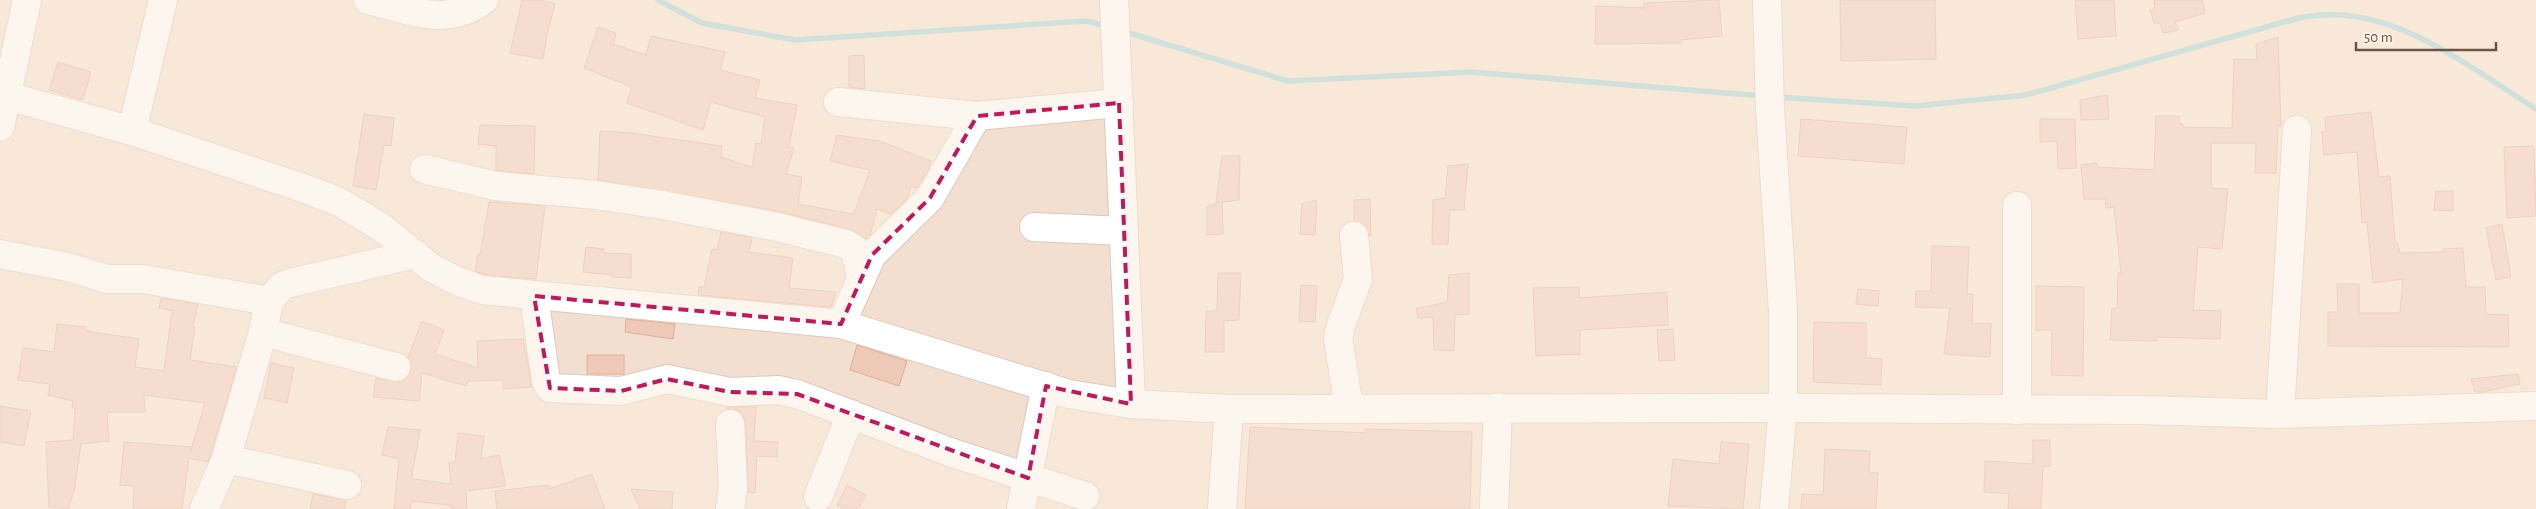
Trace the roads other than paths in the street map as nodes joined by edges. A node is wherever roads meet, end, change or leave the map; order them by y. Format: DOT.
graph roads {
  1 [pos="27,0"];
  2 [pos="163,0"];
  3 [pos="368,0"];
  4 [pos="484,0"];
  5 [pos="1114,0"];
  6 [pos="1766,0"];
  7 [pos="4,95"];
  8 [pos="838,102"];
  9 [pos="1119,103"];
  10 [pos="977,116"];
  11 [pos="0,127"];
  12 [pos="2297,130"];
  13 [pos="132,131"];
  14 [pos="424,168"];
  15 [pos="2017,206"];
  16 [pos="1034,227"];
  17 [pos="1124,231"];
  18 [pos="1354,236"];
  19 [pos="0,254"];
  20 [pos="415,254"];
  21 [pos="861,276"];
  22 [pos="534,296"];
  23 [pos="269,301"];
  24 [pos="841,324"];
  25 [pos="263,332"];
  26 [pos="396,367"];
  27 [pos="1046,386"];
  28 [pos="1131,404"];
  29 [pos="2536,406"];
  30 [pos="1498,407"];
  31 [pos="1229,408"];
  32 [pos="1349,408"];
  33 [pos="1783,408"];
  34 [pos="2017,410"];
  35 [pos="851,414"];
  36 [pos="2280,414"];
  37 [pos="730,424"];
  38 [pos="226,459"];
  39 [pos="1028,478"];
  40 [pos="347,485"];
  41 [pos="1085,496"];
  42 [pos="818,498"];
  43 [pos="204,509"];
  44 [pos="730,509"];
  45 [pos="1021,509"];
  46 [pos="1222,509"];
  47 [pos="1494,509"];
  48 [pos="1774,509"];
  1 -- 7 [label="street"];
  2 -- 13 [label="street"];
  3 -- 4 [label="street"];
  5 -- 9 [label="street"];
  6 -- 33 [label="street"];
  7 -- 11 [label="street"];
  7 -- 13 [label="street"];
  8 -- 10 [label="street"];
  9 -- 10 [label="street"];
  9 -- 17 [label="street"];
  10 -- 21 [label="street"];
  12 -- 36 [label="street"];
  13 -- 20 [label="street"];
  14 -- 21 [label="street"];
  15 -- 34 [label="street"];
  16 -- 17 [label="street"];
  17 -- 28 [label="street"];
  18 -- 32 [label="street"];
  19 -- 23 [label="street"];
  20 -- 22 [label="street"];
  20 -- 23 [label="street"];
  21 -- 24 [label="street"];
  22 -- 24 [label="street"];
  22 -- 35 [label="street"];
  23 -- 25 [label="street"];
  24 -- 27 [label="street"];
  25 -- 26 [label="street"];
  25 -- 38 [label="street"];
  27 -- 28 [label="street"];
  27 -- 39 [label="street"];
  28 -- 31 [label="street"];
  29 -- 36 [label="street"];
  30 -- 32 [label="street"];
  30 -- 33 [label="street"];
  30 -- 47 [label="street"];
  31 -- 32 [label="street"];
  31 -- 46 [label="street"];
  33 -- 34 [label="street"];
  33 -- 48 [label="street"];
  34 -- 36 [label="street"];
  35 -- 39 [label="street"];
  35 -- 42 [label="street"];
  37 -- 44 [label="street"];
  38 -- 40 [label="street"];
  38 -- 43 [label="street"];
  39 -- 41 [label="street"];
  39 -- 45 [label="street"];
}
